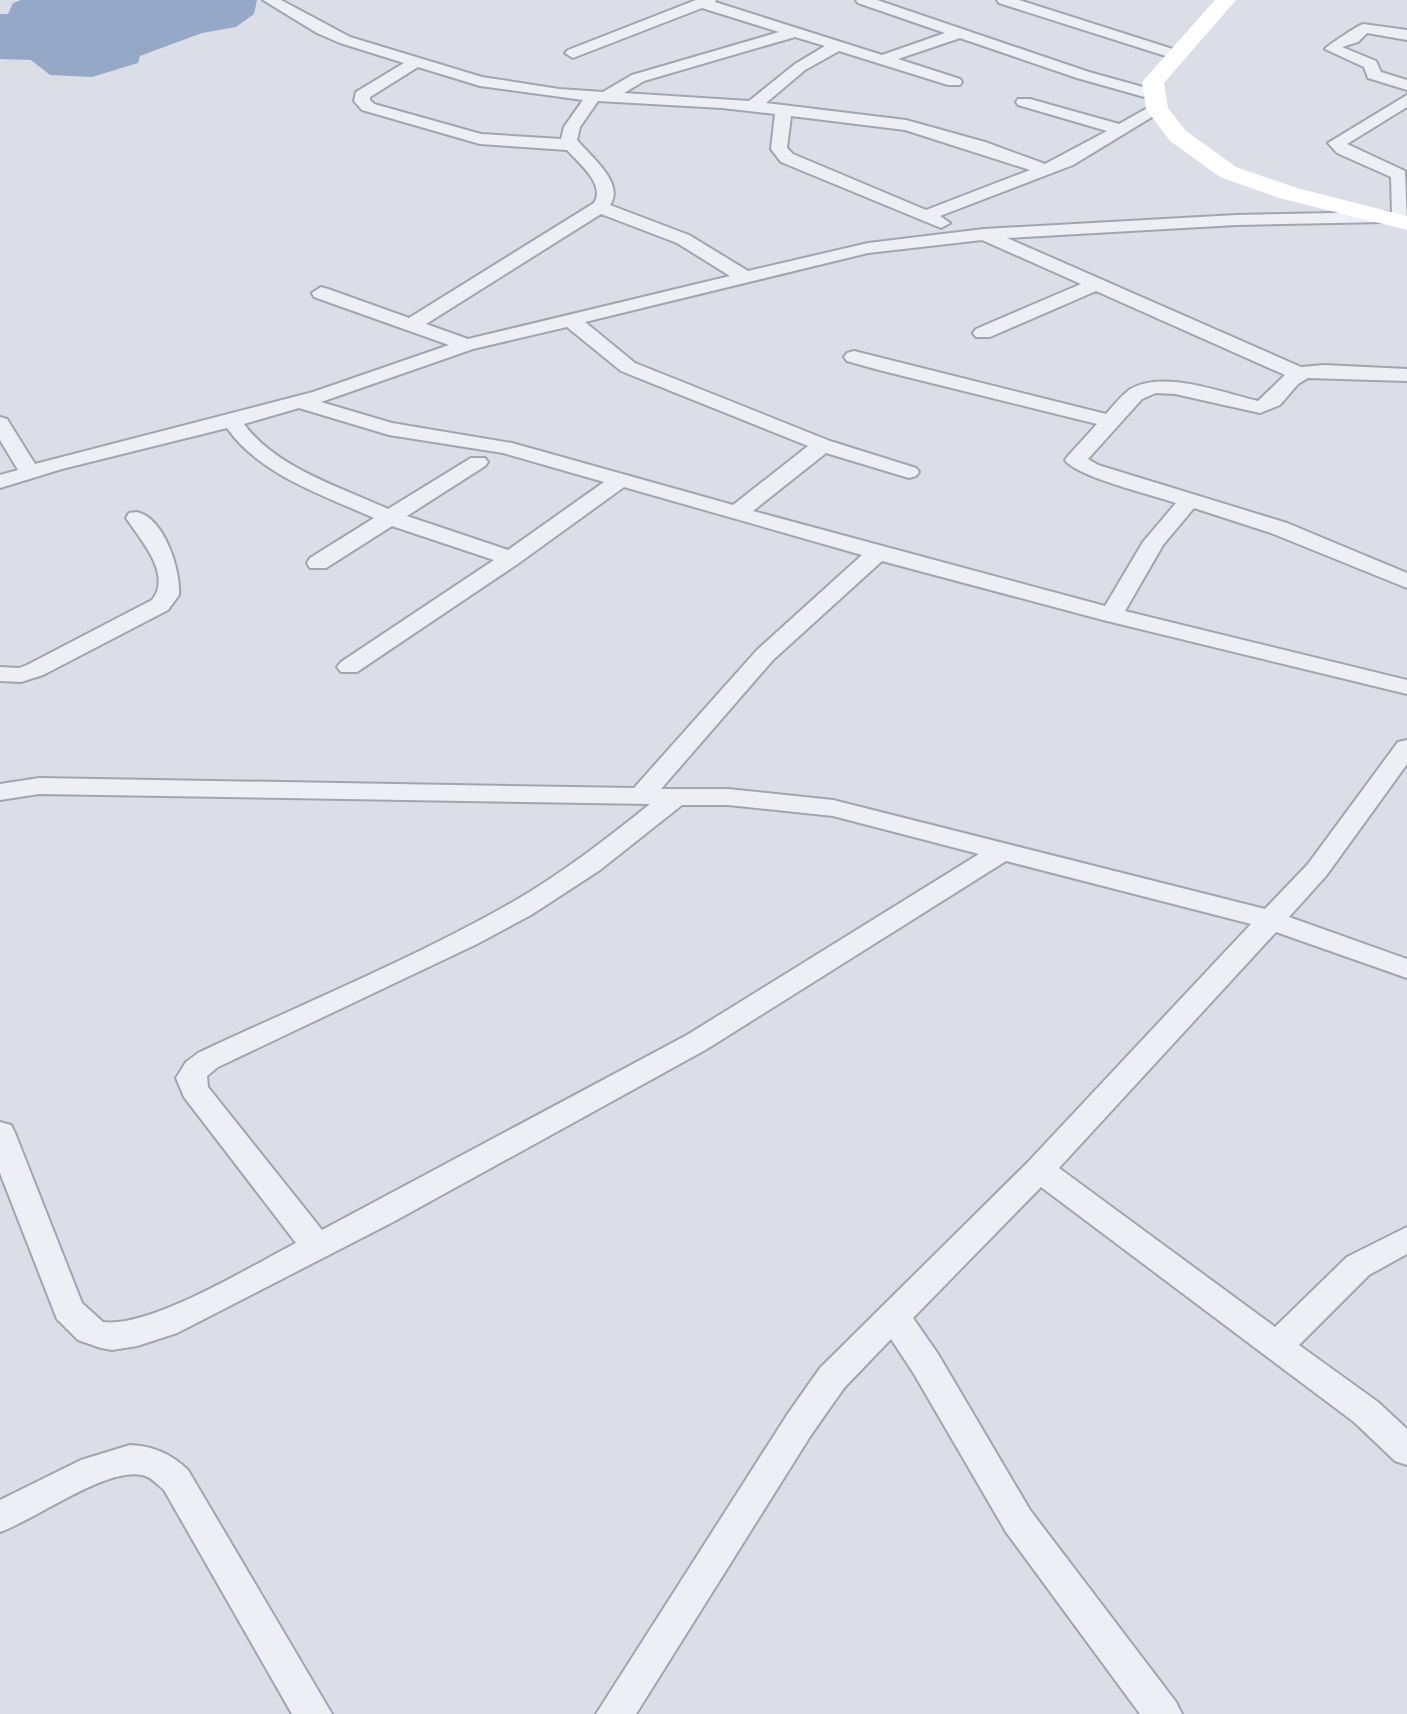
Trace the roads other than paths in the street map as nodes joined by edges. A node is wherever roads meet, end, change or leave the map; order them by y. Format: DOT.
graph roads {
  1 [pos="270,0"];
  2 [pos="863,0"];
  3 [pos="1004,0"];
  4 [pos="1226,0"];
  5 [pos="706,1"];
  6 [pos="795,32"];
  7 [pos="960,33"];
  8 [pos="1407,35"];
  9 [pos="837,46"];
  10 [pos="573,53"];
  11 [pos="1177,55"];
  12 [pos="881,60"];
  13 [pos="416,62"];
  14 [pos="954,82"];
  15 [pos="1407,85"];
  16 [pos="599,97"];
  17 [pos="1407,100"];
  18 [pos="1024,102"];
  19 [pos="1156,102"];
  20 [pos="753,106"];
  21 [pos="784,110"];
  22 [pos="1122,130"];
  23 [pos="572,145"];
  24 [pos="1047,170"];
  25 [pos="600,207"];
  26 [pos="925,216"];
  27 [pos="1398,221"];
  28 [pos="976,235"];
  29 [pos="743,276"];
  30 [pos="1096,284"];
  31 [pos="321,293"];
  32 [pos="569,319"];
  33 [pos="411,325"];
  34 [pos="983,333"];
  35 [pos="467,345"];
  36 [pos="854,357"];
  37 [pos="1299,374"];
  38 [pos="1407,375"];
  39 [pos="299,402"];
  40 [pos="232,421"];
  41 [pos="1110,421"];
  42 [pos="0,423"];
  43 [pos="823,445"];
  44 [pos="478,463"];
  45 [pos="909,471"];
  46 [pos="30,472"];
  47 [pos="620,480"];
  48 [pos="0,482"];
  49 [pos="1190,500"];
  50 [pos="737,513"];
  51 [pos="137,518"];
  52 [pos="390,518"];
  53 [pos="878,553"];
  54 [pos="511,558"];
  55 [pos="318,563"];
  56 [pos="1407,581"];
  57 [pos="1111,615"];
  58 [pos="349,667"];
  59 [pos="0,674"];
  60 [pos="1407,687"];
  61 [pos="1407,747"];
  62 [pos="0,792"];
  63 [pos="640,797"];
  64 [pos="675,797"];
  65 [pos="1002,851"];
  66 [pos="1271,920"];
  67 [pos="1407,969"];
  68 [pos="0,1133"];
  69 [pos="1039,1170"];
  70 [pos="1407,1239"];
  71 [pos="317,1247"];
  72 [pos="893,1315"];
  73 [pos="1277,1346"];
  74 [pos="1407,1451"];
  75 [pos="0,1517"];
  76 [pos="313,1714"];
  77 [pos="615,1714"];
  78 [pos="1163,1714"];
  1 -- 13 [label="street"];
  2 -- 7 [label="street"];
  3 -- 11 [label="street"];
  4 -- 11 [label="main road"];
  5 -- 6 [label="street"];
  5 -- 10 [label="street"];
  6 -- 9 [label="street"];
  6 -- 16 [label="street"];
  7 -- 12 [label="street"];
  7 -- 19 [label="street"];
  8 -- 15 [label="street"];
  9 -- 12 [label="street"];
  9 -- 20 [label="street"];
  11 -- 19 [label="main road"];
  12 -- 14 [label="street"];
  13 -- 16 [label="street"];
  13 -- 23 [label="street"];
  16 -- 20 [label="street"];
  16 -- 23 [label="street"];
  17 -- 27 [label="street"];
  18 -- 22 [label="street"];
  19 -- 22 [label="street"];
  19 -- 27 [label="main road"];
  20 -- 21 [label="street"];
  21 -- 24 [label="street"];
  21 -- 26 [label="street"];
  22 -- 24 [label="street"];
  23 -- 25 [label="street"];
  24 -- 26 [label="street"];
  25 -- 29 [label="street"];
  25 -- 33 [label="street"];
  26 -- 28 [label="street"];
  27 -- 28 [label="street"];
  28 -- 29 [label="street"];
  28 -- 30 [label="street"];
  29 -- 32 [label="street"];
  30 -- 34 [label="street"];
  30 -- 37 [label="street"];
  31 -- 33 [label="street"];
  32 -- 35 [label="street"];
  32 -- 43 [label="street"];
  33 -- 35 [label="street"];
  35 -- 39 [label="street"];
  36 -- 41 [label="street"];
  37 -- 38 [label="street"];
  37 -- 41 [label="street"];
  39 -- 40 [label="street"];
  39 -- 47 [label="street"];
  40 -- 46 [label="street"];
  40 -- 52 [label="street"];
  41 -- 49 [label="street"];
  42 -- 46 [label="street"];
  43 -- 45 [label="street"];
  43 -- 50 [label="street"];
  44 -- 52 [label="street"];
  46 -- 48 [label="street"];
  47 -- 50 [label="street"];
  47 -- 54 [label="street"];
  49 -- 56 [label="street"];
  49 -- 57 [label="street"];
  50 -- 53 [label="street"];
  51 -- 59 [label="street"];
  52 -- 54 [label="street"];
  52 -- 55 [label="street"];
  53 -- 57 [label="street"];
  53 -- 63 [label="street"];
  54 -- 58 [label="street"];
  57 -- 60 [label="street"];
  61 -- 66 [label="street"];
  62 -- 63 [label="street"];
  63 -- 64 [label="street"];
  64 -- 65 [label="street"];
  64 -- 71 [label="street"];
  65 -- 66 [label="street"];
  65 -- 71 [label="street"];
  66 -- 67 [label="street"];
  66 -- 69 [label="street"];
  68 -- 71 [label="street"];
  69 -- 72 [label="street"];
  69 -- 73 [label="street"];
  70 -- 73 [label="street"];
  72 -- 77 [label="street"];
  72 -- 78 [label="street"];
  73 -- 74 [label="street"];
  75 -- 76 [label="street"];
}
